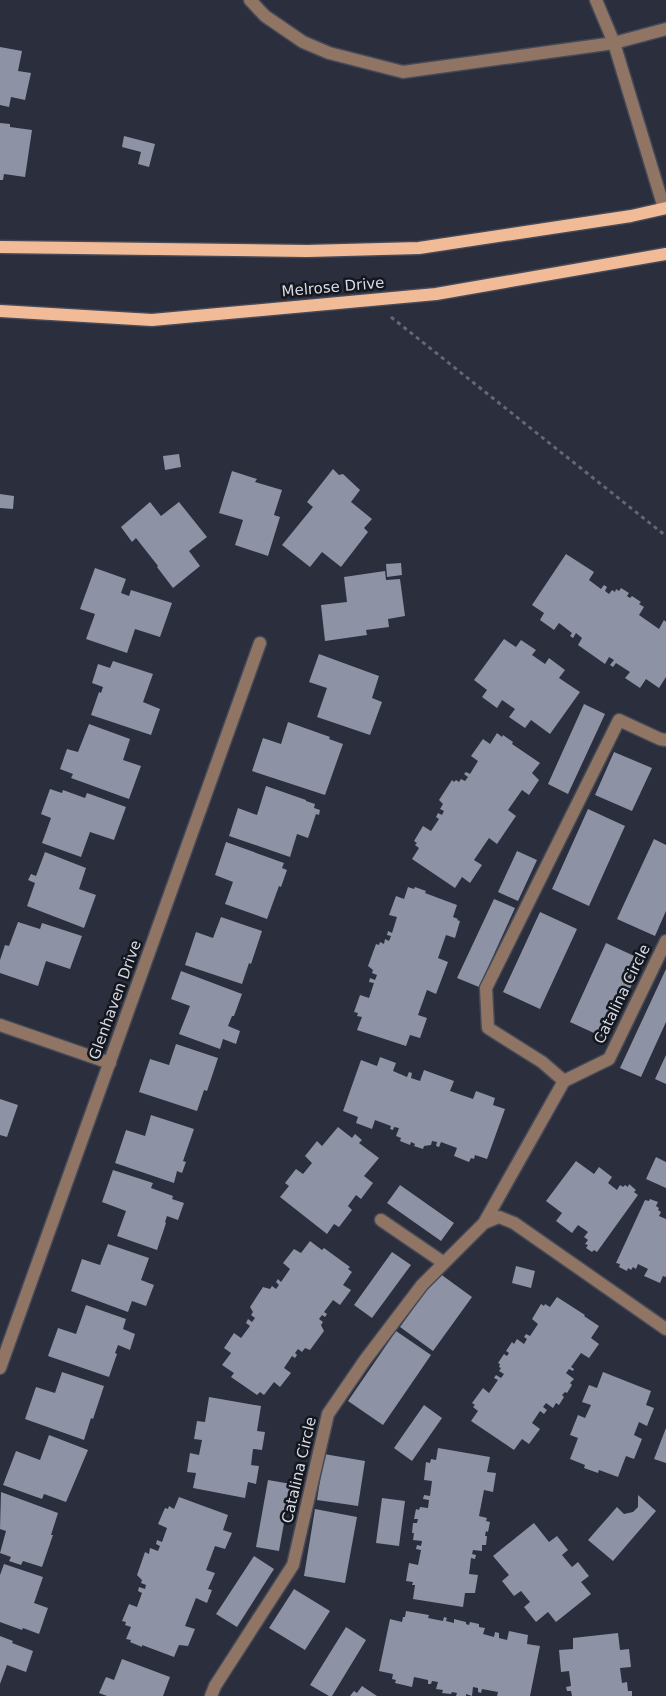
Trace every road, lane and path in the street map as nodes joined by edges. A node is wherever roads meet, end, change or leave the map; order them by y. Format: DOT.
graph roads {
  1 [pos="250,0"];
  2 [pos="596,0"];
  3 [pos="666,29"];
  4 [pos="614,43"];
  5 [pos="665,208"];
  6 [pos="0,247"];
  7 [pos="666,254"];
  8 [pos="369,300"];
  9 [pos="0,311"];
  10 [pos="666,536"];
  11 [pos="260,643"];
  12 [pos="666,740"];
  13 [pos="666,941"];
  14 [pos="0,1025"];
  15 [pos="110,1063"];
  16 [pos="564,1081"];
  17 [pos="381,1220"];
  18 [pos="484,1223"];
  19 [pos="444,1263"];
  20 [pos="666,1329"];
  21 [pos="0,1368"];
  22 [pos="211,1696"];
  1 -- 4 [label="street"];
  2 -- 4 [label="street"];
  3 -- 4 [label="street"];
  4 -- 5 [label="street"];
  5 -- 6 [label="main road"];
  7 -- 8 [label="main road, Melrose Drive"];
  8 -- 9 [label="main road, Melrose Drive"];
  8 -- 10 [label="path"];
  11 -- 15 [label="street, Glenhaven Drive"];
  12 -- 16 [label="street"];
  13 -- 16 [label="street, Catalina Circle"];
  14 -- 15 [label="street"];
  15 -- 21 [label="street, Glenhaven Drive"];
  16 -- 18 [label="street, Catalina Circle"];
  17 -- 19 [label="street"];
  18 -- 19 [label="street, Catalina Circle"];
  18 -- 20 [label="street"];
  19 -- 22 [label="street, Catalina Circle"];
}
